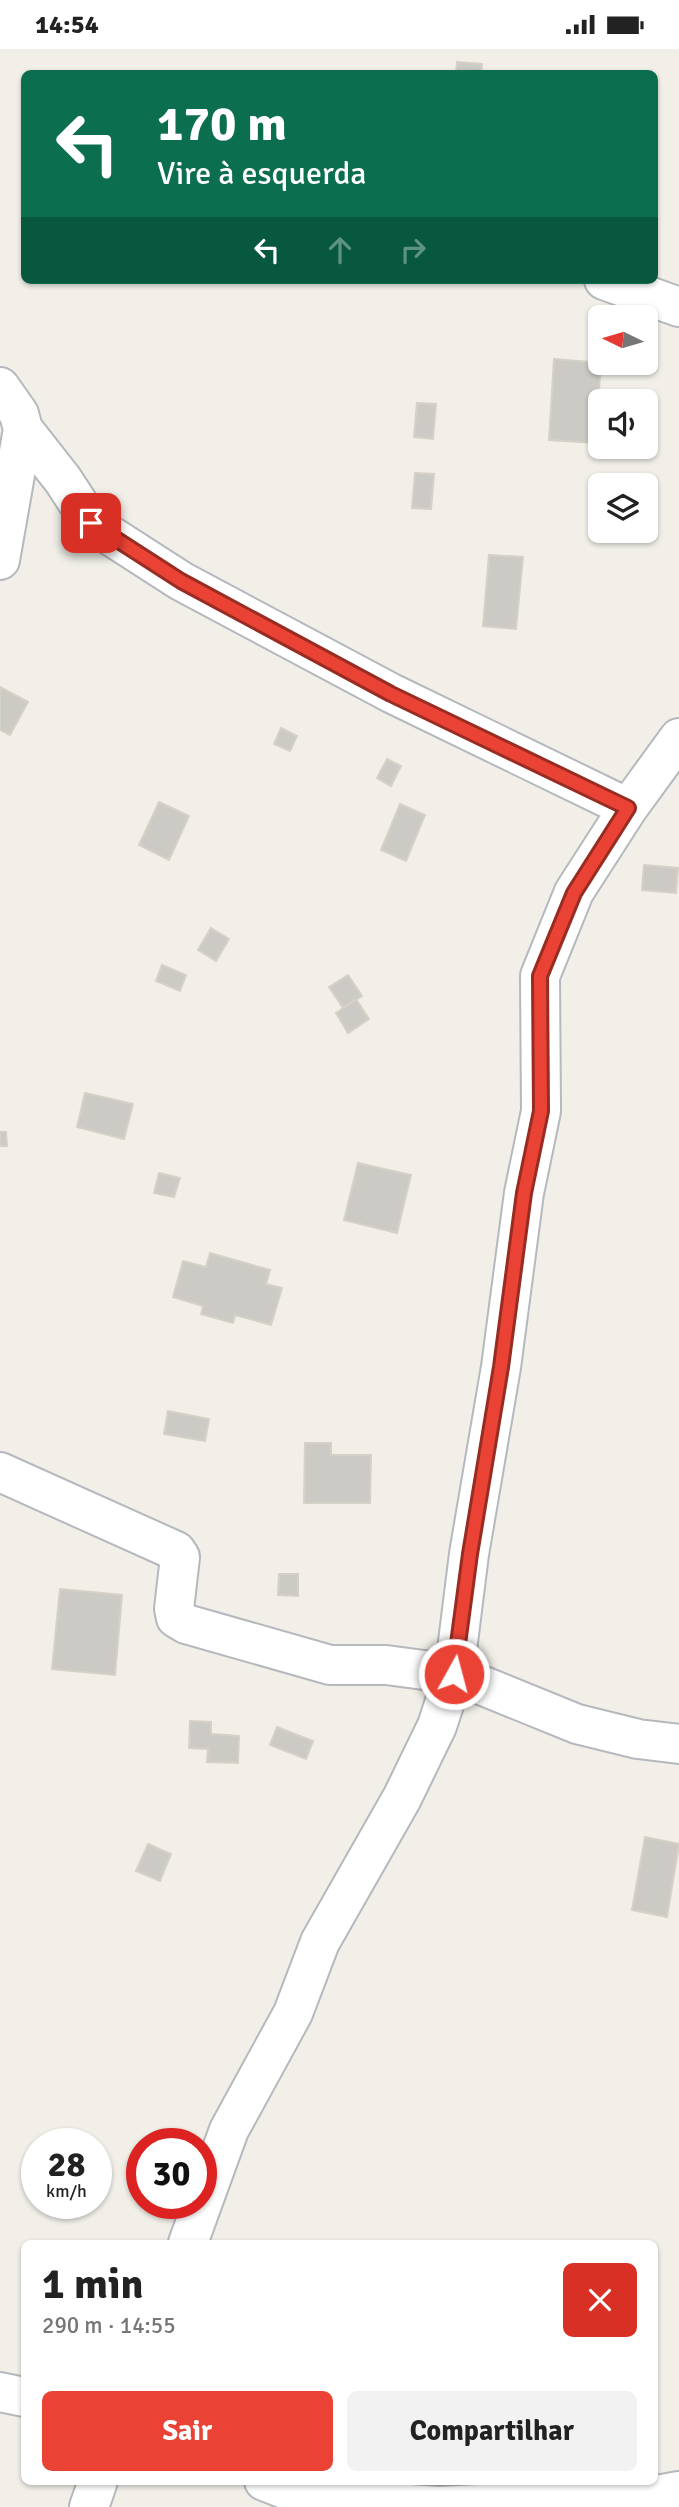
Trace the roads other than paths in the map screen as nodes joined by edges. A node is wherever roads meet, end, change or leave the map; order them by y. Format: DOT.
graph roads {
  1 [pos="615,284"];
  2 [pos="679,307"];
  3 [pos="0,387"];
  4 [pos="23,429"];
  5 [pos="0,560"];
  6 [pos="679,738"];
  7 [pos="628,808"];
  8 [pos="0,1472"];
  9 [pos="454,1674"];
  10 [pos="679,1744"];
  11 [pos="189,2240"];
  12 [pos="0,2392"];
  13 [pos="21,2396"];
  14 [pos="97,2485"];
  15 [pos="274,2485"];
  16 [pos="679,2491"];
  17 [pos="89,2507"];
  1 -- 2 [label="street"];
  3 -- 4 [label="street"];
  4 -- 5 [label="street"];
  4 -- 7 [label="street"];
  6 -- 7 [label="street"];
  7 -- 9 [label="street"];
  8 -- 9 [label="street"];
  9 -- 10 [label="street"];
  9 -- 11 [label="street"];
  12 -- 13 [label="street"];
  14 -- 17 [label="street"];
  15 -- 16 [label="street"];
}
